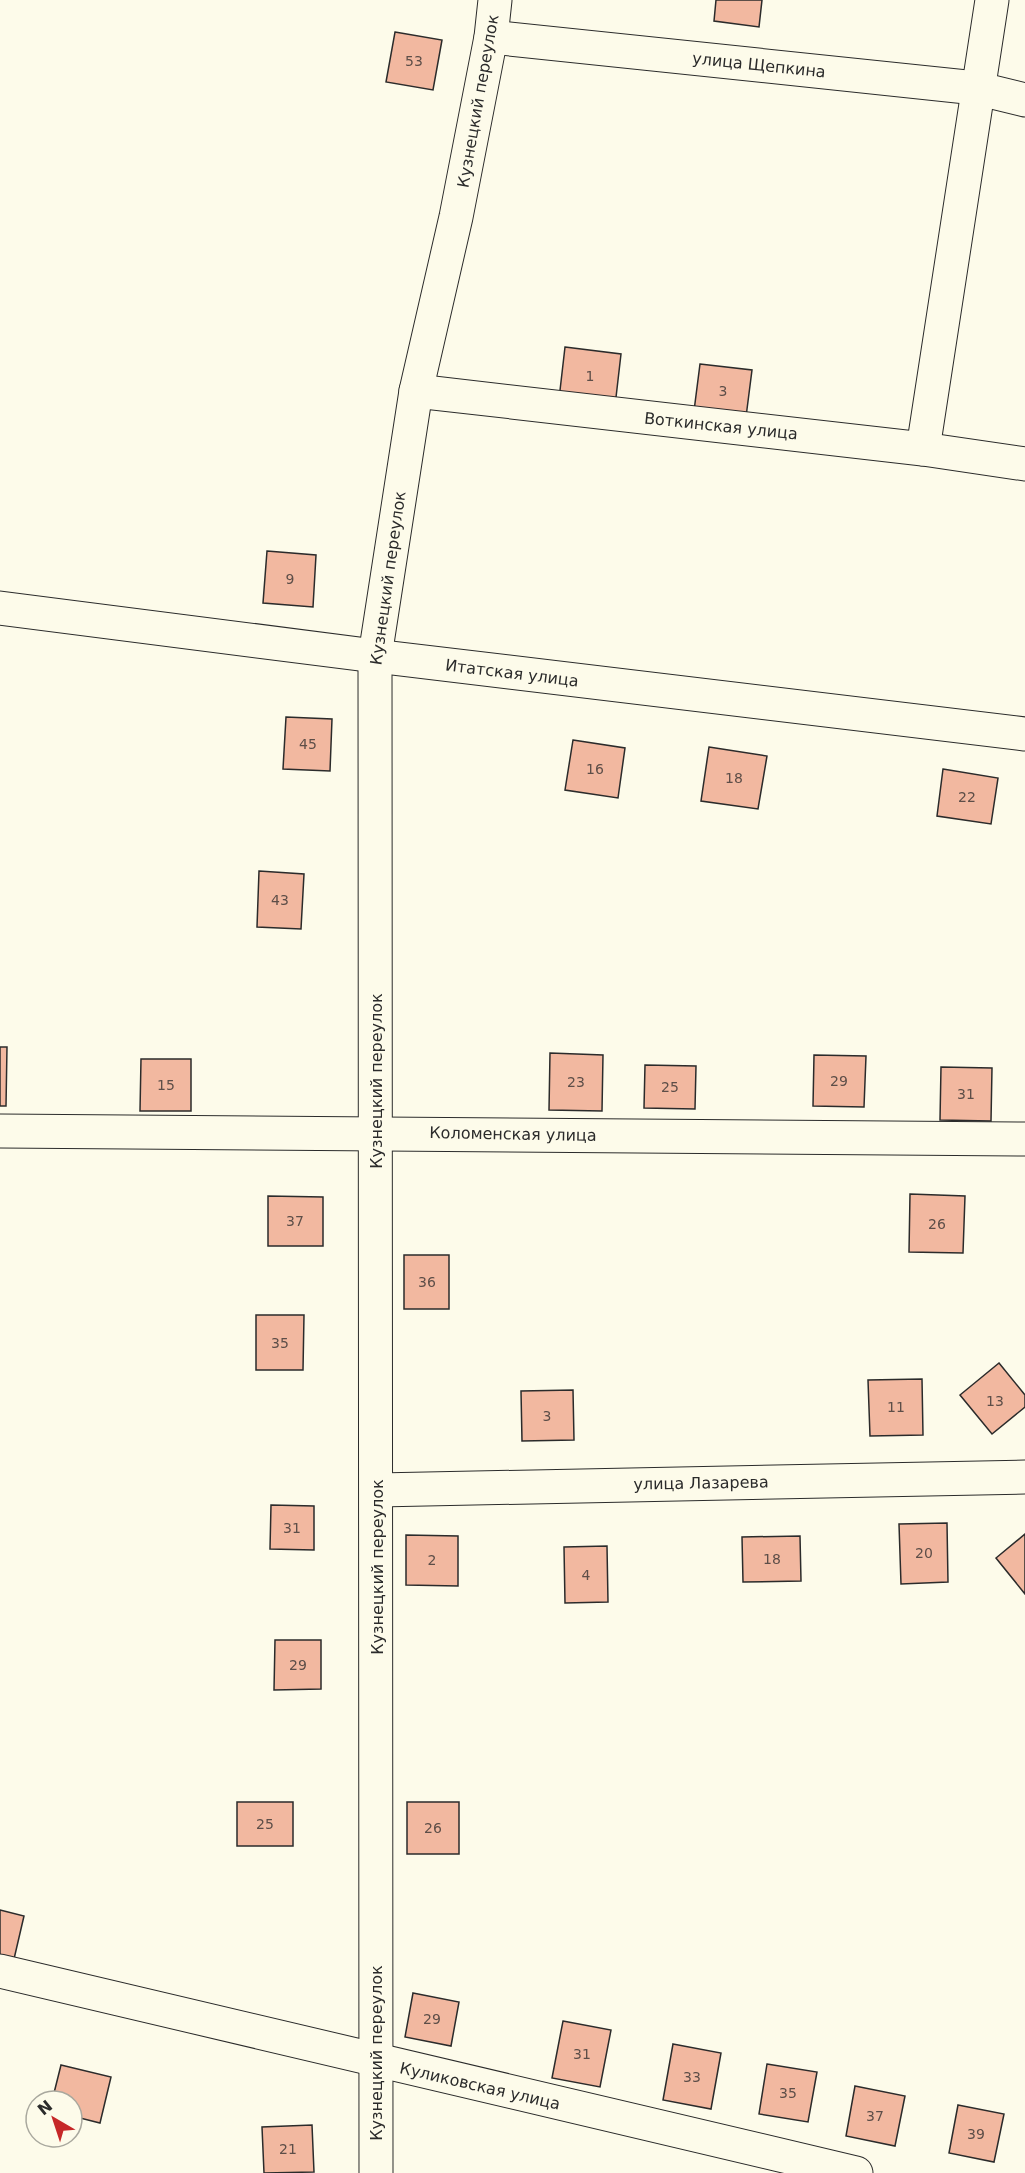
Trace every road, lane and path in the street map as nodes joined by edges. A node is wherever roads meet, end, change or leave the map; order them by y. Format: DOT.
graph roads {
  1 [pos="495,0"];
  2 [pos="992,0"];
  3 [pos="491,37"];
  4 [pos="976,88"];
  5 [pos="1025,100"];
  6 [pos="416,392"];
  7 [pos="923,449"];
  8 [pos="1025,464"];
  9 [pos="0,608"];
  10 [pos="375,656"];
  11 [pos="1025,734"];
  12 [pos="0,1131"];
  13 [pos="376,1132"];
  14 [pos="1025,1139"];
  15 [pos="1025,1477"];
  16 [pos="378,1490"];
  17 [pos="0,1971"];
  18 [pos="376,2061"];
  19 [pos="376,2173"];
  20 [pos="856,2173"];
  1 -- 3 [label="street, Кузнецкий переулок"];
  2 -- 4 [label="street"];
  3 -- 4 [label="street, улица Щепкина"];
  3 -- 6 [label="street, Кузнецкий переулок"];
  4 -- 5 [label="street, улица Щепкина"];
  4 -- 7 [label="street"];
  6 -- 7 [label="street, Воткинская улица"];
  6 -- 10 [label="street, Кузнецкий переулок"];
  7 -- 8 [label="street, Воткинская улица"];
  9 -- 10 [label="street, Итатская улица"];
  10 -- 11 [label="street, Итатская улица"];
  10 -- 13 [label="street, Кузнецкий переулок"];
  12 -- 13 [label="street, Коломенская улица"];
  13 -- 14 [label="street, Коломенская улица"];
  13 -- 16 [label="street, Кузнецкий переулок"];
  15 -- 16 [label="street, улица Лазарева"];
  16 -- 18 [label="street, Кузнецкий переулок"];
  17 -- 18 [label="street, Куликовская улица"];
  18 -- 19 [label="street, Кузнецкий переулок"];
  18 -- 20 [label="street, Куликовская улица"];
}
